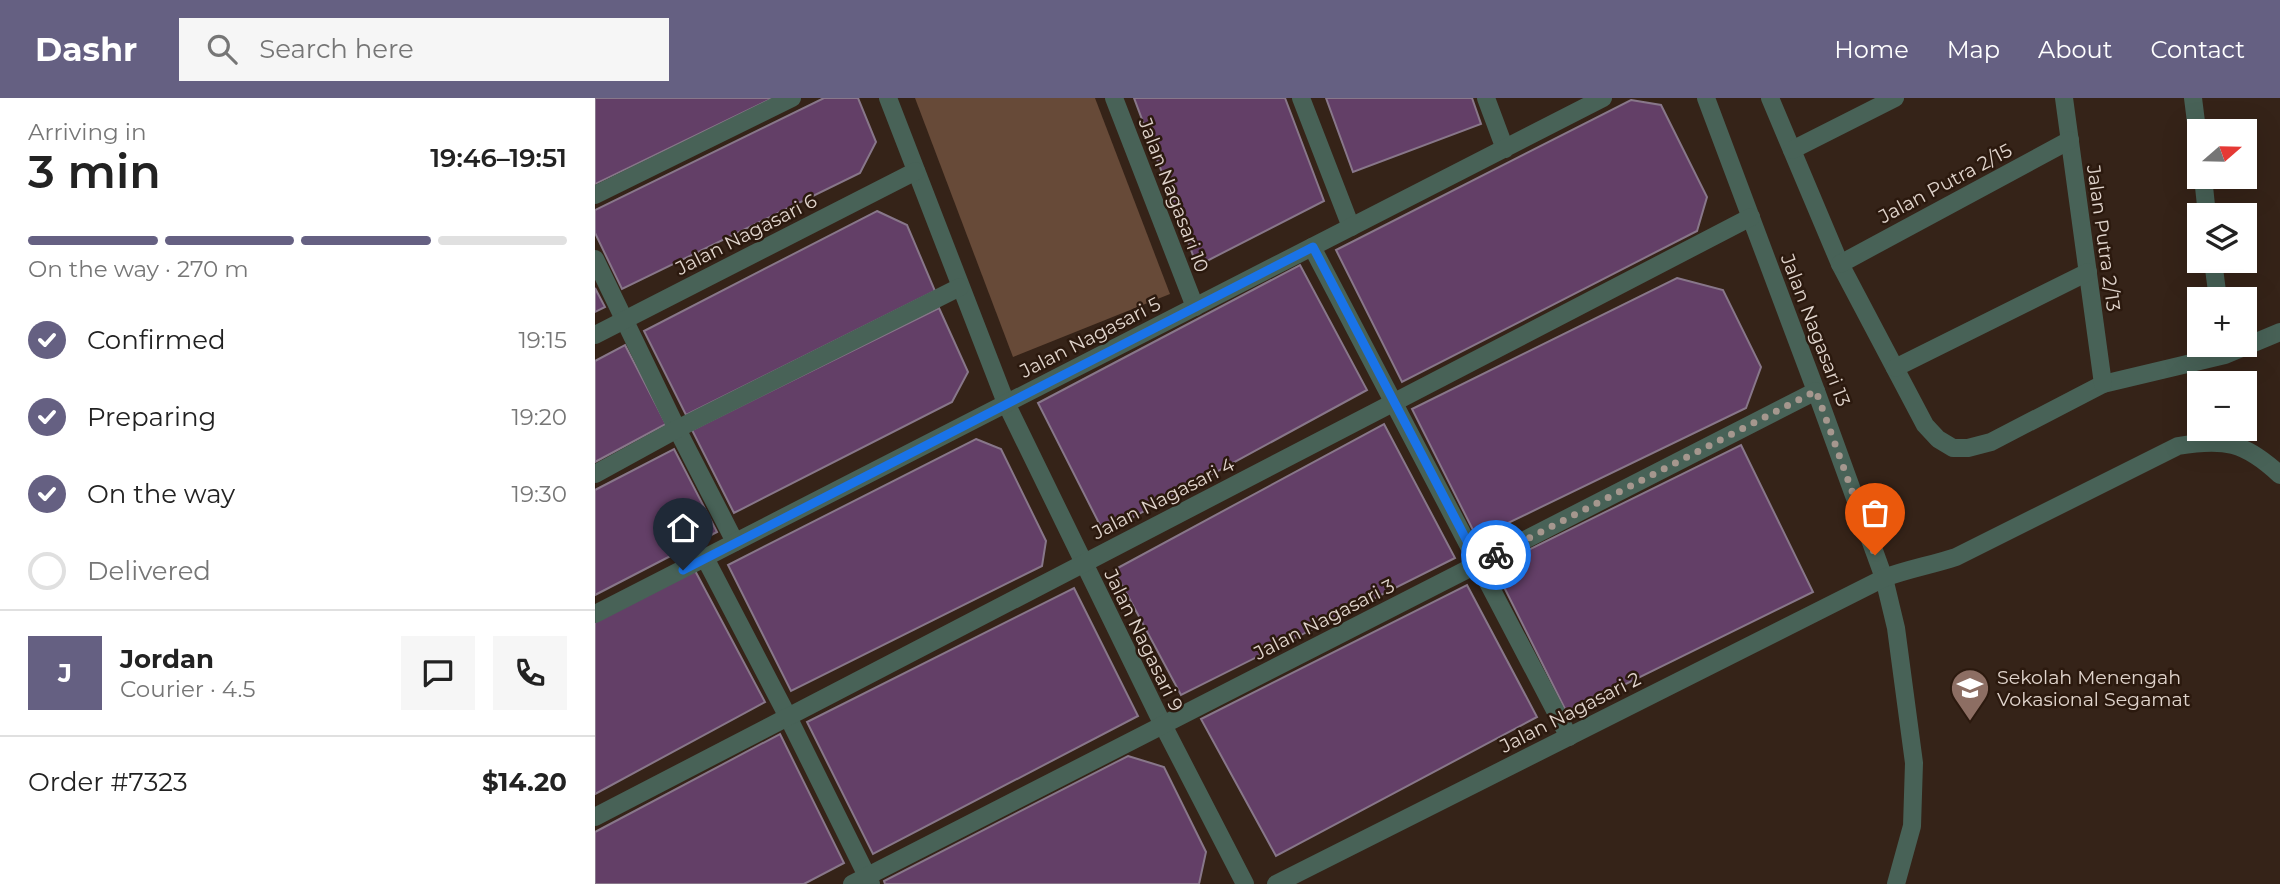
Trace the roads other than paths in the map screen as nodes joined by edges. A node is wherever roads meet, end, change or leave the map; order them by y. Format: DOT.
graph roads {
  1 [pos="792,98"];
  2 [pos="888,98"];
  3 [pos="1114,98"];
  4 [pos="1301,98"];
  5 [pos="1486,98"];
  6 [pos="1603,98"];
  7 [pos="1706,98"];
  8 [pos="1770,98"];
  9 [pos="1895,98"];
  10 [pos="2064,98"];
  11 [pos="2193,98"];
  12 [pos="2196,119"];
  13 [pos="2070,140"];
  14 [pos="1505,149"];
  15 [pos="1792,150"];
  16 [pos="916,171"];
  17 [pos="595,195"];
  18 [pos="1751,217"];
  19 [pos="1351,227"];
  20 [pos="1313,247"];
  21 [pos="595,259"];
  22 [pos="1840,264"];
  23 [pos="2088,272"];
  24 [pos="960,287"];
  25 [pos="1195,307"];
  26 [pos="624,320"];
  27 [pos="2280,332"];
  28 [pos="595,335"];
  29 [pos="2257,339"];
  30 [pos="2199,357"];
  31 [pos="1895,368"];
  32 [pos="2103,384"];
  33 [pos="1816,391"];
  34 [pos="1394,402"];
  35 [pos="1006,403"];
  36 [pos="677,429"];
  37 [pos="595,474"];
  38 [pos="2280,475"];
  39 [pos="736,542"];
  40 [pos="705,558"];
  41 [pos="1083,564"];
  42 [pos="1479,564"];
  43 [pos="1884,578"];
  44 [pos="595,614"];
  45 [pos="788,717"];
  46 [pos="1163,725"];
  47 [pos="1569,737"];
  48 [pos="595,817"];
  49 [pos="863,881"];
  50 [pos="1245,884"];
  51 [pos="1276,884"];
  52 [pos="1896,884"];
  1 -- 17 [label="street"];
  2 -- 16 [label="street, Jalan Nagasari 9"];
  3 -- 25 [label="street, Jalan Nagasari 10"];
  4 -- 19 [label="street"];
  5 -- 14 [label="street"];
  6 -- 14 [label="street, Jalan Nagasari 5"];
  7 -- 18 [label="street, Jalan Nagasari 13"];
  8 -- 15 [label="street"];
  9 -- 15 [label="street"];
  10 -- 13 [label="street, Jalan Putra 2/13"];
  11 -- 12 [label="street"];
  13 -- 22 [label="street, Jalan Putra 2/15"];
  13 -- 23 [label="street, Jalan Putra 2/13"];
  14 -- 19 [label="street, Jalan Nagasari 5"];
  15 -- 22 [label="street"];
  16 -- 24 [label="street, Jalan Nagasari 9"];
  16 -- 26 [label="street, Jalan Nagasari 6"];
  18 -- 33 [label="street, Jalan Nagasari 13"];
  18 -- 34 [label="street, Jalan Nagasari 4"];
  19 -- 20 [label="street, Jalan Nagasari 5"];
  20 -- 25 [label="street, Jalan Nagasari 5"];
  20 -- 34 [label="street"];
  21 -- 26 [label="street"];
  22 -- 31 [label="street"];
  23 -- 31 [label="street"];
  23 -- 32 [label="street, Jalan Putra 2/13"];
  24 -- 35 [label="street, Jalan Nagasari 9"];
  24 -- 36 [label="street"];
  25 -- 35 [label="street, Jalan Nagasari 5"];
  26 -- 28 [label="street, Jalan Nagasari 6"];
  26 -- 36 [label="street"];
  27 -- 29 [label="street"];
  30 -- 32 [label="street"];
  31 -- 32 [label="street"];
  33 -- 42 [label="street, Jalan Nagasari 3"];
  33 -- 43 [label="street, Jalan Nagasari 13"];
  34 -- 41 [label="street, Jalan Nagasari 4"];
  34 -- 42 [label="street"];
  35 -- 39 [label="street, Jalan Nagasari 5"];
  35 -- 41 [label="street, Jalan Nagasari 9"];
  36 -- 37 [label="street"];
  36 -- 39 [label="street"];
  38 -- 43 [label="street, Jalan Nagasari 2"];
  39 -- 40 [label="street, Jalan Nagasari 5"];
  40 -- 44 [label="street, Jalan Nagasari 5"];
  40 -- 45 [label="street"];
  41 -- 45 [label="street, Jalan Nagasari 4"];
  41 -- 46 [label="street, Jalan Nagasari 9"];
  42 -- 46 [label="street, Jalan Nagasari 3"];
  42 -- 47 [label="street"];
  43 -- 47 [label="street, Jalan Nagasari 2"];
  43 -- 52 [label="street, Jalan Nagasari 13"];
  45 -- 48 [label="street, Jalan Nagasari 4"];
  45 -- 49 [label="street"];
  46 -- 49 [label="street, Jalan Nagasari 3"];
  46 -- 50 [label="street, Jalan Nagasari 9"];
  47 -- 51 [label="street, Jalan Nagasari 2"];
}
